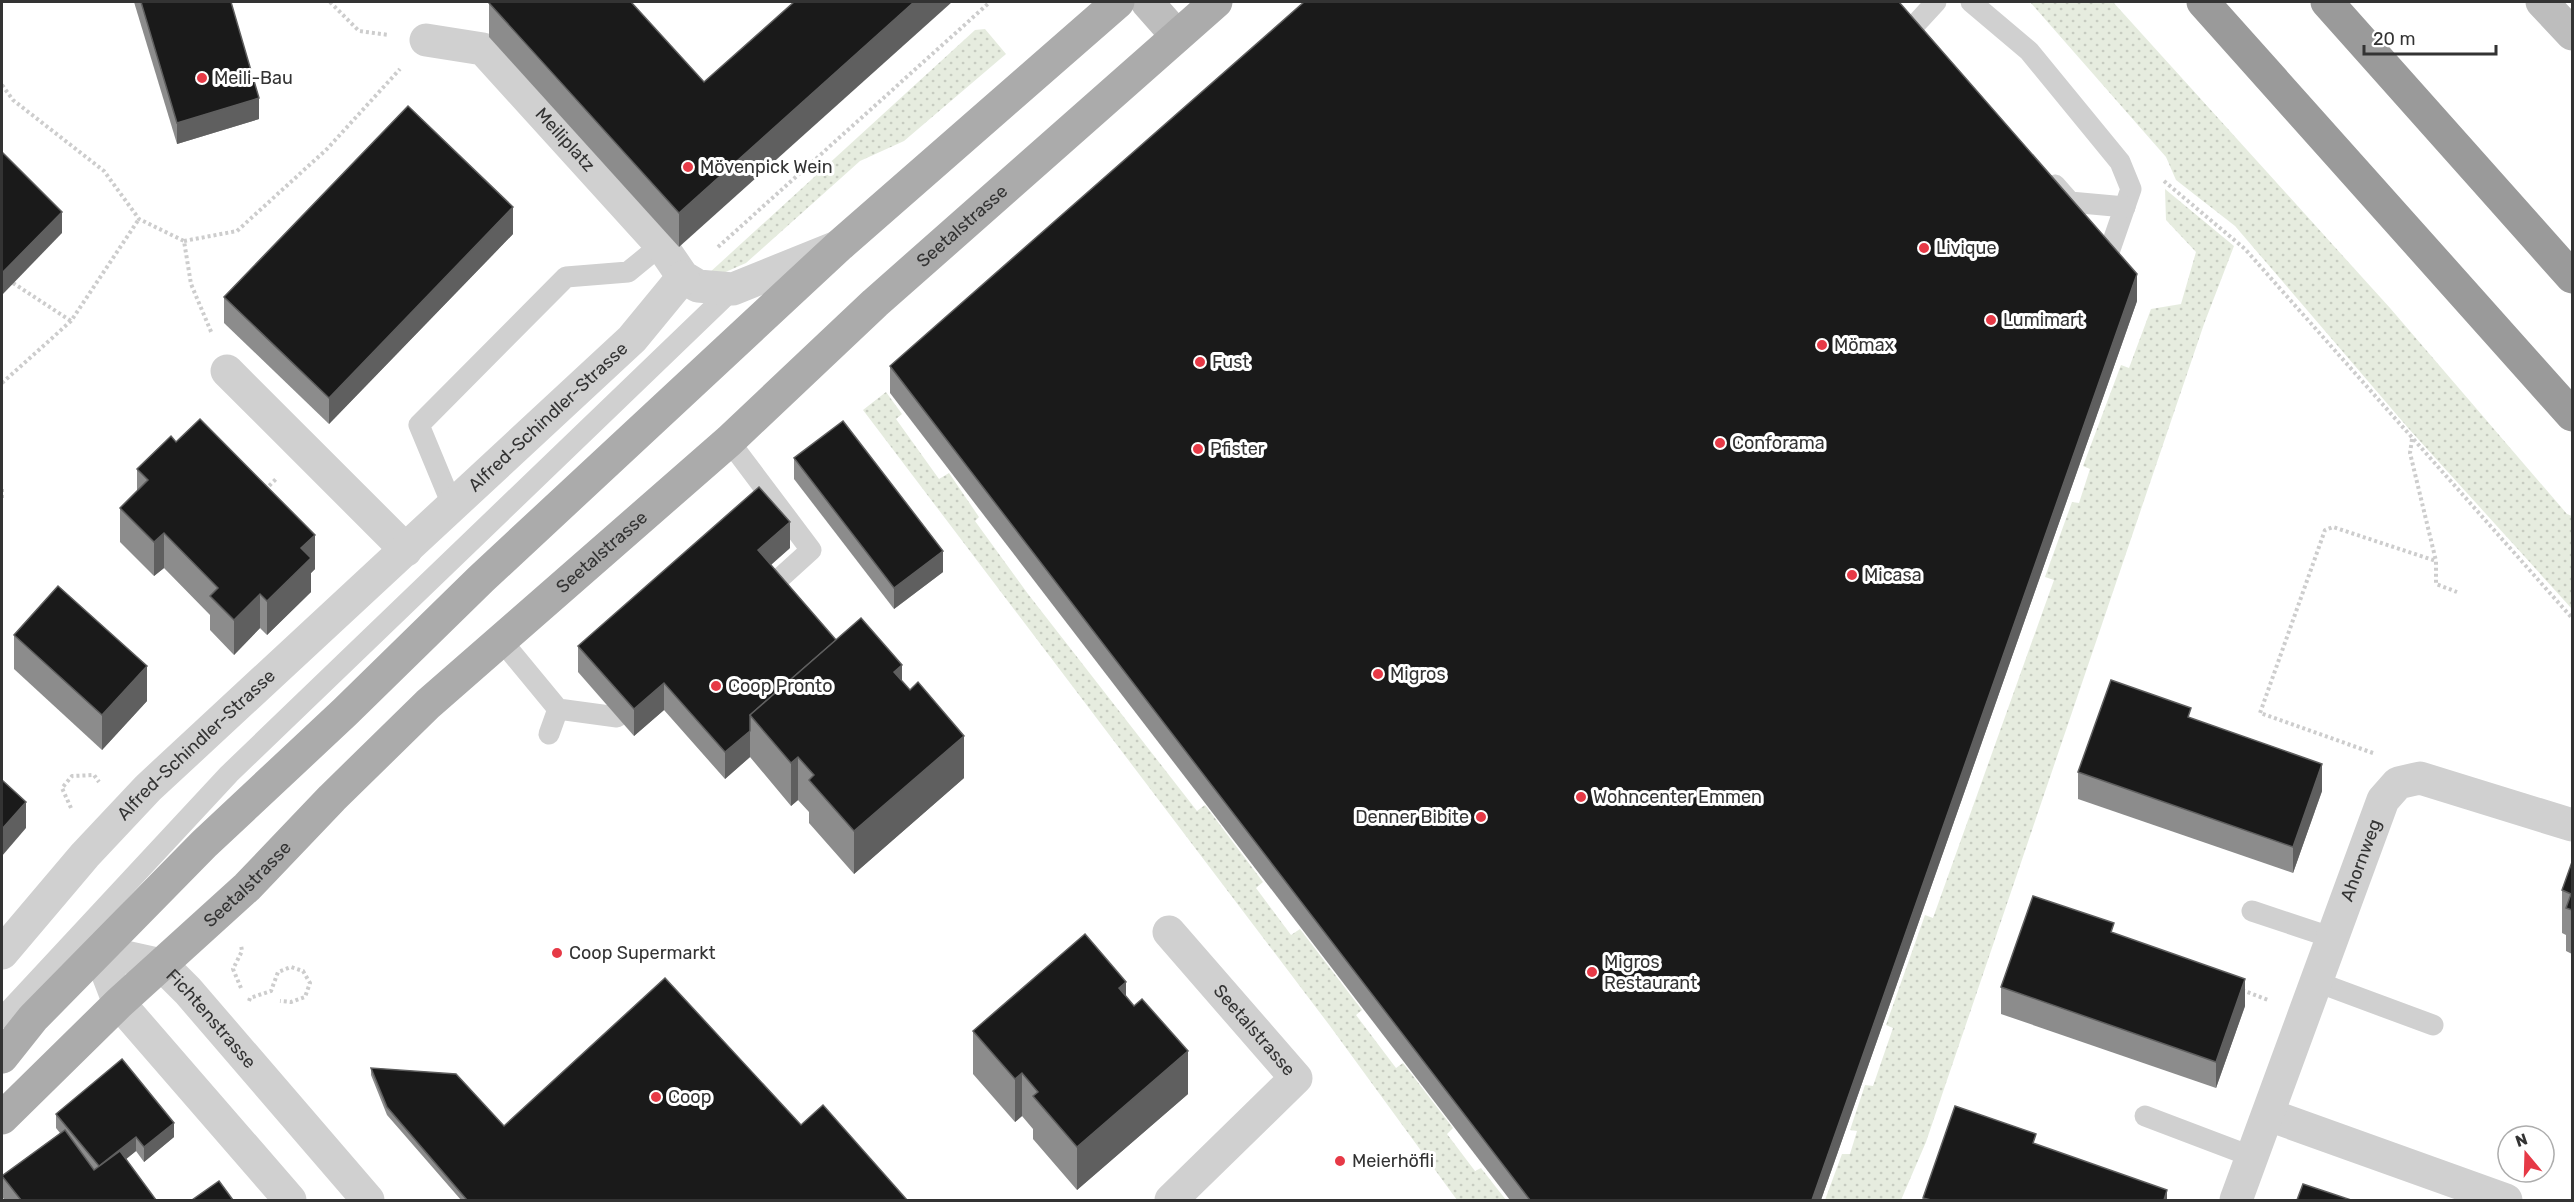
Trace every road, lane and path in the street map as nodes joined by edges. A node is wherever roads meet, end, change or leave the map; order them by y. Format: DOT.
graph roads {
  1 [pos="330,2"];
  2 [pos="990,2"];
  3 [pos="1118,2"];
  4 [pos="1147,2"];
  5 [pos="1216,2"];
  6 [pos="1936,2"];
  7 [pos="1971,2"];
  8 [pos="2203,2"];
  9 [pos="2326,2"];
  10 [pos="2542,2"];
  11 [pos="1898,10"];
  12 [pos="1908,30"];
  13 [pos="2572,34"];
  14 [pos="1177,36"];
  15 [pos="426,40"];
  16 [pos="1928,42"];
  17 [pos="2,85"];
  18 [pos="2039,167"];
  19 [pos="2128,198"];
  20 [pos="139,219"];
  21 [pos="184,242"];
  22 [pos="661,245"];
  23 [pos="840,245"];
  24 [pos="2105,264"];
  25 [pos="683,277"];
  26 [pos="2572,277"];
  27 [pos="13,283"];
  28 [pos="733,289"];
  29 [pos="71,321"];
  30 [pos="227,371"];
  31 [pos="2,384"];
  32 [pos="2572,415"];
  33 [pos="2412,439"];
  34 [pos="729,441"];
  35 [pos="2,489"];
  36 [pos="2,498"];
  37 [pos="453,507"];
  38 [pos="406,550"];
  39 [pos="2436,561"];
  40 [pos="768,589"];
  41 [pos="2457,592"];
  42 [pos="2572,618"];
  43 [pos="501,640"];
  44 [pos="558,709"];
  45 [pos="617,717"];
  46 [pos="549,734"];
  47 [pos="2378,755"];
  48 [pos="2572,825"];
  49 [pos="2252,911"];
  50 [pos="1169,932"];
  51 [pos="239,937"];
  52 [pos="2333,938"];
  53 [pos="99,951"];
  54 [pos="2,953"];
  55 [pos="162,965"];
  56 [pos="2317,982"];
  57 [pos="29,987"];
  58 [pos="2233,987"];
  59 [pos="280,1001"];
  60 [pos="119,1003"];
  61 [pos="2306,1013"];
  62 [pos="2,1018"];
  63 [pos="2433,1025"];
  64 [pos="2,1057"];
  65 [pos="2269,1115"];
  66 [pos="2145,1116"];
  67 [pos="2,1118"];
  68 [pos="2253,1157"];
  69 [pos="290,1200"];
  70 [pos="368,1200"];
  71 [pos="1170,1200"];
  72 [pos="2236,1200"];
  73 [pos="2506,1200"];
  1 -- 15 [label="path"];
  2 -- 25 [label="path"];
  3 -- 23 [label="main road"];
  4 -- 14 [label="street"];
  5 -- 14 [label="main road, Seetalstrasse"];
  6 -- 12 [label="lane"];
  7 -- 19 [label="lane"];
  8 -- 32 [label="highway"];
  9 -- 26 [label="highway"];
  10 -- 13 [label="street"];
  11 -- 12 [label="lane"];
  12 -- 16 [label="lane"];
  14 -- 34 [label="main road, Seetalstrasse"];
  15 -- 21 [label="path"];
  15 -- 22 [label="street, Meiliplatz"];
  17 -- 20 [label="path"];
  18 -- 19 [label="lane"];
  19 -- 24 [label="lane"];
  19 -- 33 [label="path"];
  20 -- 21 [label="path"];
  20 -- 29 [label="path"];
  21 -- 30 [label="path"];
  22 -- 25 [label="street, Meiliplatz"];
  22 -- 37 [label="lane"];
  23 -- 28 [label="street"];
  23 -- 53 [label="main road"];
  25 -- 28 [label="street"];
  25 -- 37 [label="street, Alfred-Schindler-Strasse"];
  27 -- 29 [label="path"];
  28 -- 57 [label="lane"];
  29 -- 31 [label="path"];
  30 -- 38 [label="street"];
  33 -- 39 [label="path"];
  33 -- 42 [label="path"];
  34 -- 40 [label="lane"];
  34 -- 43 [label="main road, Seetalstrasse"];
  35 -- 36 [label="path"];
  37 -- 38 [label="street, Alfred-Schindler-Strasse"];
  38 -- 54 [label="street, Alfred-Schindler-Strasse"];
  39 -- 41 [label="path"];
  39 -- 47 [label="path"];
  43 -- 44 [label="lane"];
  43 -- 55 [label="main road, Seetalstrasse"];
  44 -- 45 [label="lane"];
  44 -- 46 [label="lane"];
  48 -- 52 [label="street, Ahornweg"];
  49 -- 52 [label="lane"];
  50 -- 71 [label="street, Seetalstrasse"];
  51 -- 59 [label="path"];
  52 -- 56 [label="street, Ahornweg"];
  53 -- 55 [label="street, Fichtenstrasse"];
  53 -- 57 [label="lane"];
  53 -- 60 [label="street"];
  53 -- 64 [label="main road"];
  55 -- 60 [label="main road, Seetalstrasse"];
  55 -- 70 [label="street, Fichtenstrasse"];
  56 -- 61 [label="street, Ahornweg"];
  56 -- 63 [label="lane"];
  57 -- 62 [label="lane"];
  58 -- 61 [label="path"];
  60 -- 67 [label="main road, Seetalstrasse"];
  60 -- 69 [label="street"];
  61 -- 65 [label="street, Ahornweg"];
  65 -- 68 [label="street, Ahornweg"];
  65 -- 73 [label="street"];
  66 -- 68 [label="lane"];
  68 -- 72 [label="street, Ahornweg"];
}
